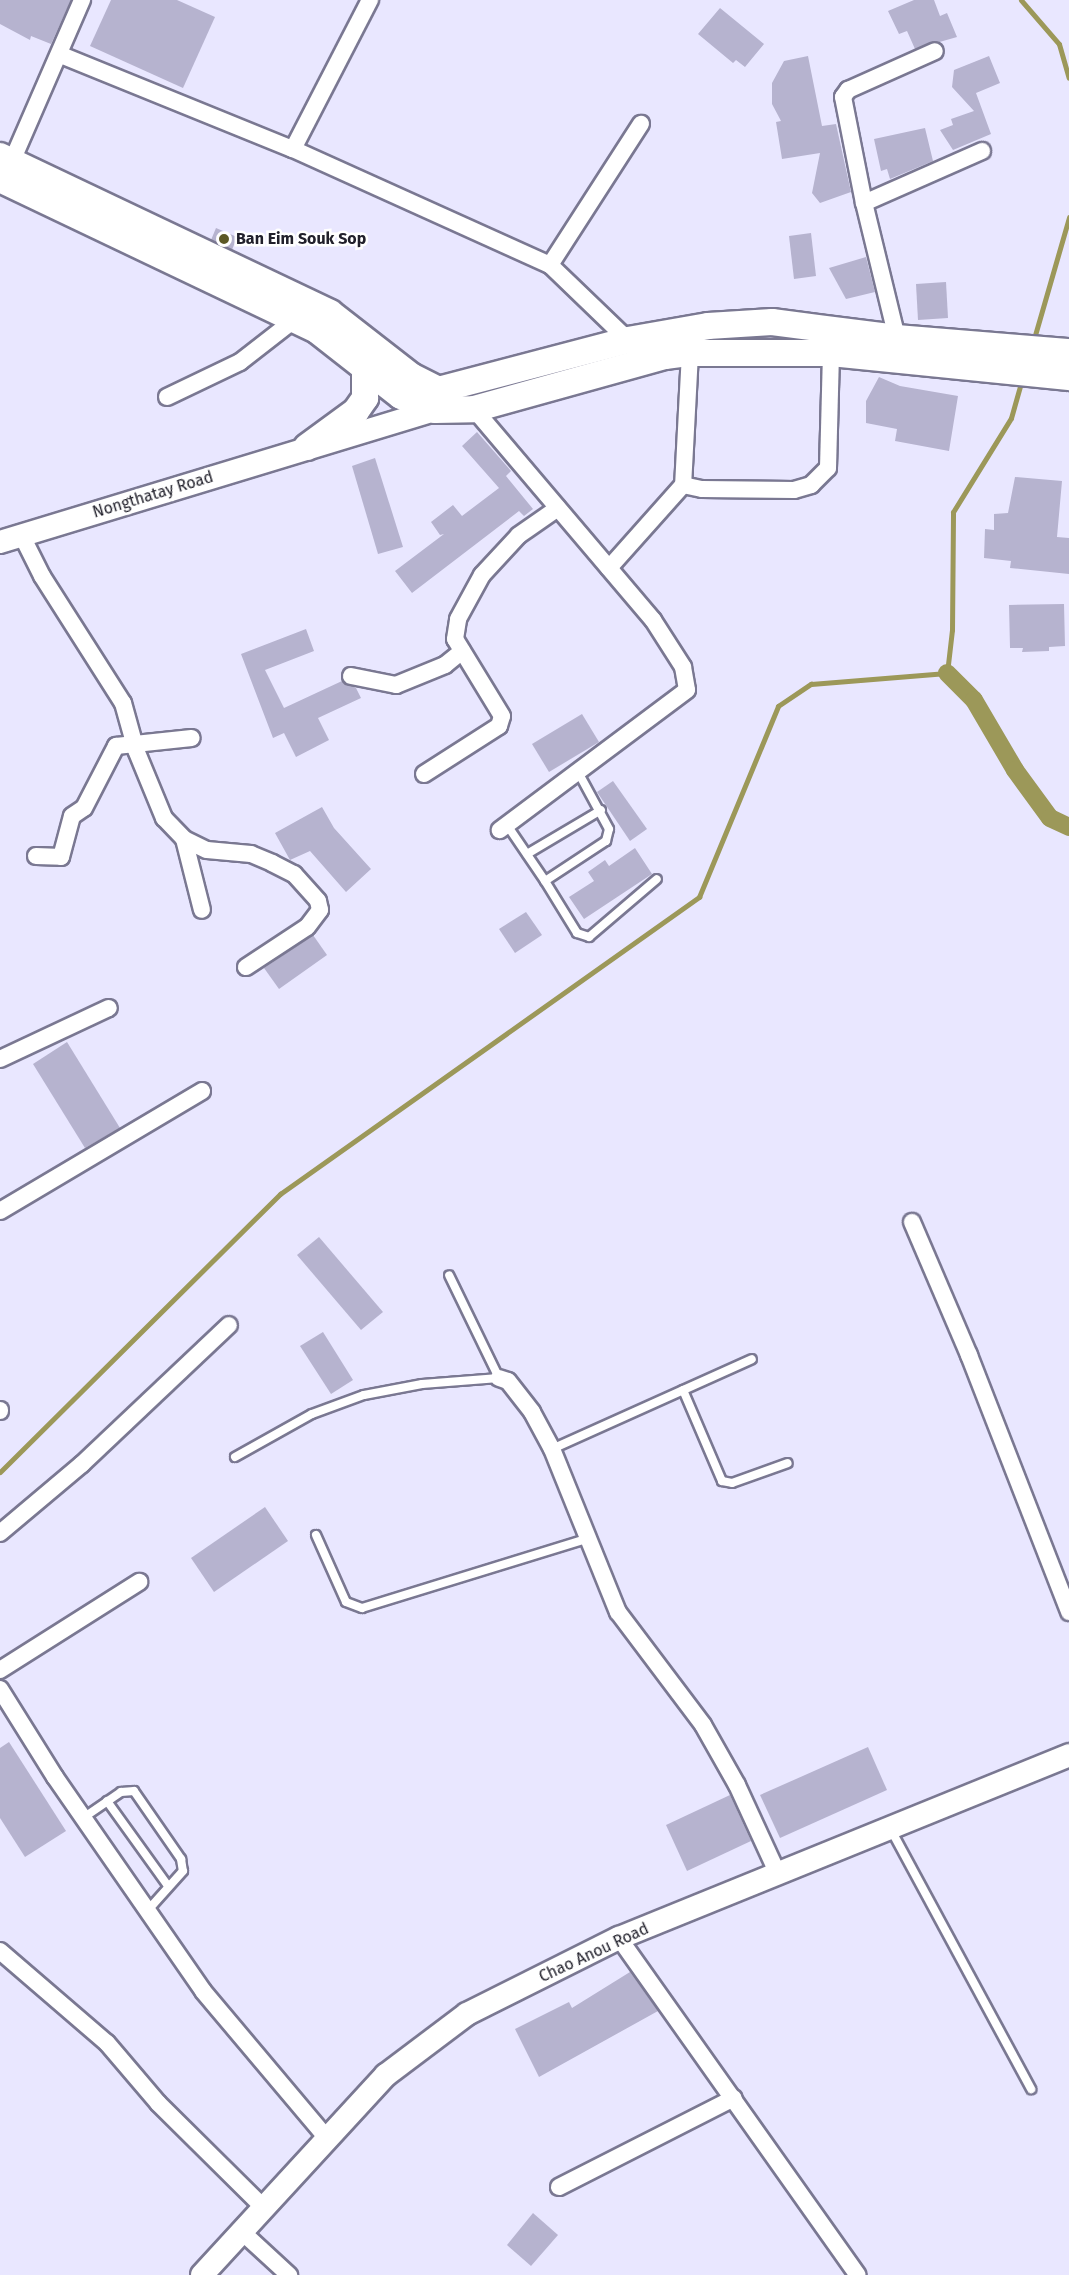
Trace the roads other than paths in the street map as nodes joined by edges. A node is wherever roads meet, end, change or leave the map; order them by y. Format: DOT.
graph roads {
  1 [pos="82,0"];
  2 [pos="370,0"];
  3 [pos="935,51"];
  4 [pos="61,55"];
  5 [pos="641,124"];
  6 [pos="293,149"];
  7 [pos="982,151"];
  8 [pos="4,165"];
  9 [pos="864,203"];
  10 [pos="550,265"];
  11 [pos="294,320"];
  12 [pos="897,338"];
  13 [pos="628,340"];
  14 [pos="1069,352"];
  15 [pos="690,353"];
  16 [pos="831,353"];
  17 [pos="936,354"];
  18 [pos="1002,359"];
  19 [pos="365,371"];
  20 [pos="1069,377"];
  21 [pos="406,386"];
  22 [pos="167,398"];
  23 [pos="436,400"];
  24 [pos="474,409"];
  25 [pos="307,447"];
  26 [pos="683,485"];
  27 [pos="558,508"];
  28 [pos="22,536"];
  29 [pos="0,542"];
  30 [pos="609,568"];
  31 [pos="462,651"];
  32 [pos="351,676"];
  33 [pos="192,738"];
  34 [pos="134,743"];
  35 [pos="578,772"];
  36 [pos="424,774"];
  37 [pos="601,810"];
  38 [pos="503,828"];
  39 [pos="184,839"];
  40 [pos="527,854"];
  41 [pos="36,856"];
  42 [pos="657,879"];
  43 [pos="545,881"];
  44 [pos="202,910"];
  45 [pos="246,967"];
  46 [pos="109,1008"];
  47 [pos="0,1059"];
  48 [pos="202,1091"];
  49 [pos="0,1211"];
  50 [pos="912,1222"];
  51 [pos="450,1275"];
  52 [pos="230,1325"];
  53 [pos="752,1359"];
  54 [pos="499,1378"];
  55 [pos="684,1390"];
  56 [pos="552,1449"];
  57 [pos="235,1457"];
  58 [pos="788,1462"];
  59 [pos="0,1533"];
  60 [pos="316,1535"];
  61 [pos="586,1539"];
  62 [pos="139,1582"];
  63 [pos="1069,1612"];
  64 [pos="0,1670"];
  65 [pos="0,1689"];
  66 [pos="1069,1755"];
  67 [pos="107,1801"];
  68 [pos="83,1818"];
  69 [pos="890,1828"];
  70 [pos="778,1874"];
  71 [pos="168,1886"];
  72 [pos="148,1910"];
  73 [pos="619,1938"];
  74 [pos="0,1951"];
  75 [pos="1031,2089"];
  76 [pos="734,2098"];
  77 [pos="326,2137"];
  78 [pos="559,2187"];
  79 [pos="262,2206"];
  80 [pos="240,2230"];
  81 [pos="202,2275"];
  82 [pos="289,2275"];
  83 [pos="858,2275"];
  1 -- 4 [label="street"];
  2 -- 6 [label="street"];
  3 -- 9 [label="street"];
  4 -- 6 [label="street"];
  4 -- 8 [label="street"];
  5 -- 10 [label="street"];
  6 -- 10 [label="street"];
  7 -- 9 [label="street"];
  8 -- 11 [label="main road"];
  8 -- 21 [label="main road"];
  9 -- 12 [label="street"];
  10 -- 13 [label="street"];
  11 -- 19 [label="main road"];
  11 -- 22 [label="street"];
  12 -- 13 [label="main road"];
  12 -- 17 [label="main road"];
  13 -- 23 [label="main road"];
  14 -- 18 [label="main road"];
  15 -- 16 [label="main road"];
  15 -- 24 [label="main road"];
  15 -- 26 [label="street"];
  16 -- 17 [label="main road"];
  16 -- 26 [label="street"];
  17 -- 18 [label="main road"];
  18 -- 20 [label="main road"];
  19 -- 21 [label="main road"];
  19 -- 25 [label="main road"];
  21 -- 23 [label="main road"];
  21 -- 25 [label="street"];
  23 -- 24 [label="main road"];
  23 -- 25 [label="street"];
  24 -- 27 [label="street"];
  25 -- 28 [label="street, Nongthatay Road"];
  26 -- 30 [label="street"];
  27 -- 30 [label="street"];
  27 -- 31 [label="street"];
  28 -- 29 [label="street, Nongthatay Road"];
  28 -- 34 [label="street"];
  30 -- 35 [label="street"];
  31 -- 32 [label="street"];
  31 -- 36 [label="street"];
  33 -- 34 [label="street"];
  34 -- 39 [label="street"];
  34 -- 41 [label="street"];
  35 -- 37 [label="lane"];
  35 -- 38 [label="street"];
  37 -- 40 [label="lane"];
  37 -- 43 [label="lane"];
  38 -- 40 [label="lane"];
  39 -- 44 [label="street"];
  39 -- 45 [label="street"];
  40 -- 43 [label="lane"];
  42 -- 43 [label="lane"];
  46 -- 47 [label="street"];
  48 -- 49 [label="street"];
  50 -- 63 [label="street"];
  51 -- 54 [label="lane"];
  52 -- 59 [label="street"];
  53 -- 55 [label="lane"];
  54 -- 56 [label="street"];
  54 -- 57 [label="lane"];
  55 -- 56 [label="lane"];
  55 -- 58 [label="lane"];
  56 -- 61 [label="street"];
  60 -- 61 [label="lane"];
  61 -- 70 [label="street"];
  62 -- 64 [label="street"];
  65 -- 68 [label="street"];
  66 -- 69 [label="street, Chao Anou Road"];
  67 -- 68 [label="lane"];
  67 -- 71 [label="lane"];
  67 -- 71 [label="lane"];
  68 -- 72 [label="street"];
  69 -- 70 [label="street, Chao Anou Road"];
  69 -- 75 [label="lane"];
  70 -- 73 [label="street, Chao Anou Road"];
  71 -- 72 [label="lane"];
  72 -- 77 [label="street"];
  73 -- 76 [label="street"];
  73 -- 77 [label="street, Chao Anou Road"];
  74 -- 79 [label="street"];
  76 -- 78 [label="street"];
  76 -- 83 [label="street"];
  77 -- 79 [label="street, Chao Anou Road"];
  79 -- 80 [label="street, Chao Anou Road"];
  80 -- 81 [label="street, Chao Anou Road"];
  80 -- 82 [label="street"];
}
